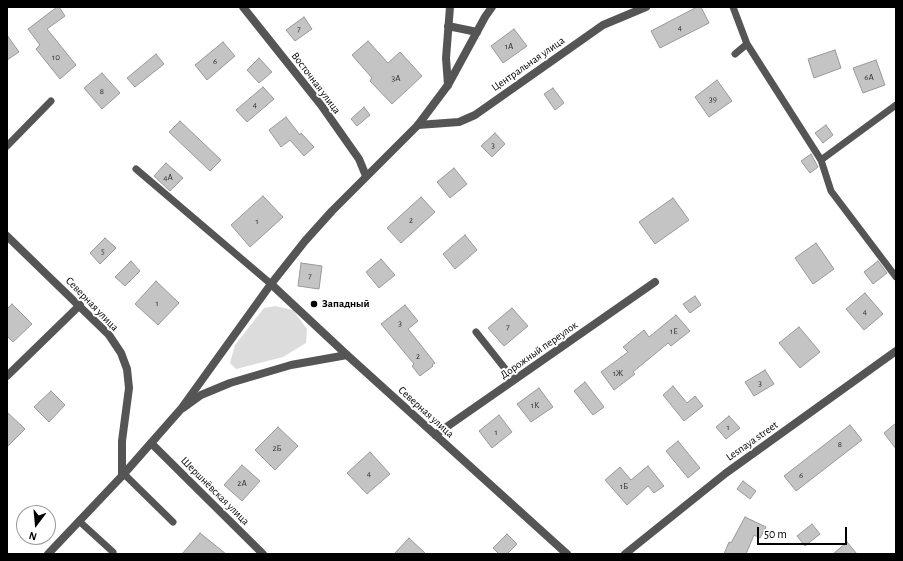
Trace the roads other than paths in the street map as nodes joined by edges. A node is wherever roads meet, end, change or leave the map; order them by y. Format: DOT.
graph roads {
  1 [pos="243,7"];
  2 [pos="450,7"];
  3 [pos="492,7"];
  4 [pos="646,7"];
  5 [pos="733,7"];
  6 [pos="448,26"];
  7 [pos="477,32"];
  8 [pos="747,44"];
  9 [pos="735,54"];
  10 [pos="448,85"];
  11 [pos="51,101"];
  12 [pos="896,105"];
  13 [pos="418,125"];
  14 [pos="7,146"];
  15 [pos="821,160"];
  16 [pos="136,169"];
  17 [pos="366,176"];
  18 [pos="7,236"];
  19 [pos="896,277"];
  20 [pos="655,282"];
  21 [pos="271,284"];
  22 [pos="80,305"];
  23 [pos="476,332"];
  24 [pos="896,351"];
  25 [pos="348,355"];
  26 [pos="7,376"];
  27 [pos="514,380"];
  28 [pos="181,409"];
  29 [pos="435,436"];
  30 [pos="152,443"];
  31 [pos="123,475"];
  32 [pos="79,521"];
  33 [pos="173,522"];
  34 [pos="113,552"];
  35 [pos="48,554"];
  36 [pos="263,554"];
  37 [pos="566,554"];
  38 [pos="625,554"];
  1 -- 17 [label="street, Восточная улица"];
  2 -- 6 [label="street"];
  3 -- 7 [label="street"];
  4 -- 13 [label="street, Центральная улица"];
  5 -- 8 [label="lane"];
  6 -- 7 [label="street"];
  6 -- 10 [label="street"];
  7 -- 10 [label="street"];
  8 -- 9 [label="lane"];
  8 -- 15 [label="lane"];
  10 -- 13 [label="street"];
  11 -- 14 [label="lane"];
  12 -- 15 [label="lane"];
  13 -- 17 [label="street"];
  15 -- 19 [label="lane"];
  16 -- 21 [label="lane"];
  17 -- 21 [label="street"];
  18 -- 22 [label="street, Северная улица"];
  20 -- 27 [label="street, Дорожный переулок"];
  21 -- 25 [label="street, Северная улица"];
  21 -- 28 [label="street"];
  22 -- 26 [label="street"];
  22 -- 31 [label="street, Северная улица"];
  23 -- 27 [label="lane"];
  24 -- 38 [label="street, Lesnaya street"];
  25 -- 28 [label="street"];
  25 -- 29 [label="street, Северная улица"];
  27 -- 29 [label="street, Дорожный переулок"];
  28 -- 30 [label="street"];
  29 -- 37 [label="street, Северная улица"];
  30 -- 31 [label="street"];
  30 -- 36 [label="street, Шершнёвская улица"];
  31 -- 32 [label="street"];
  31 -- 33 [label="lane"];
  32 -- 34 [label="lane"];
  32 -- 35 [label="street"];
}
